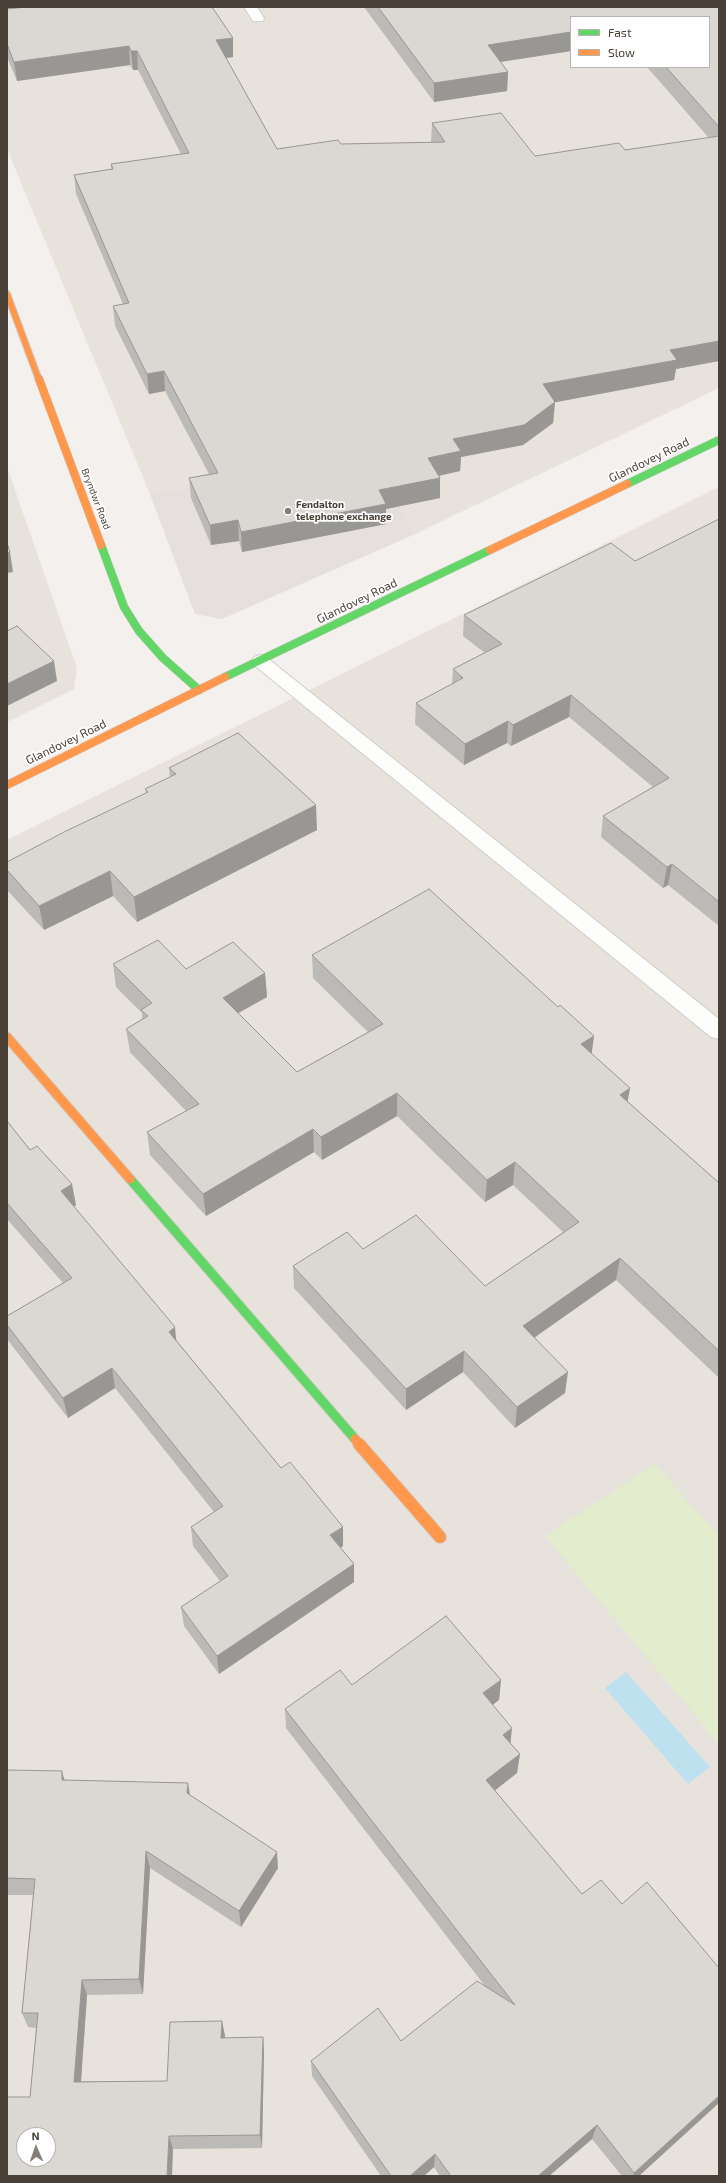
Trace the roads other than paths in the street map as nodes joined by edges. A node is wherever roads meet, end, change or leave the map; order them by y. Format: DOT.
graph roads {
  1 [pos="250,7"];
  2 [pos="258,18"];
  3 [pos="7,294"];
  4 [pos="719,440"];
  5 [pos="260,661"];
  6 [pos="199,690"];
  7 [pos="7,785"];
  8 [pos="719,1031"];
  9 [pos="7,1037"];
  10 [pos="440,1537"];
  1 -- 2 [label="lane"];
  3 -- 6 [label="street, Bryndwr Road"];
  4 -- 5 [label="street, Glandovey Road"];
  5 -- 6 [label="street, Glandovey Road"];
  5 -- 8 [label="lane"];
  6 -- 7 [label="street, Glandovey Road"];
  9 -- 10 [label="street"];
}
